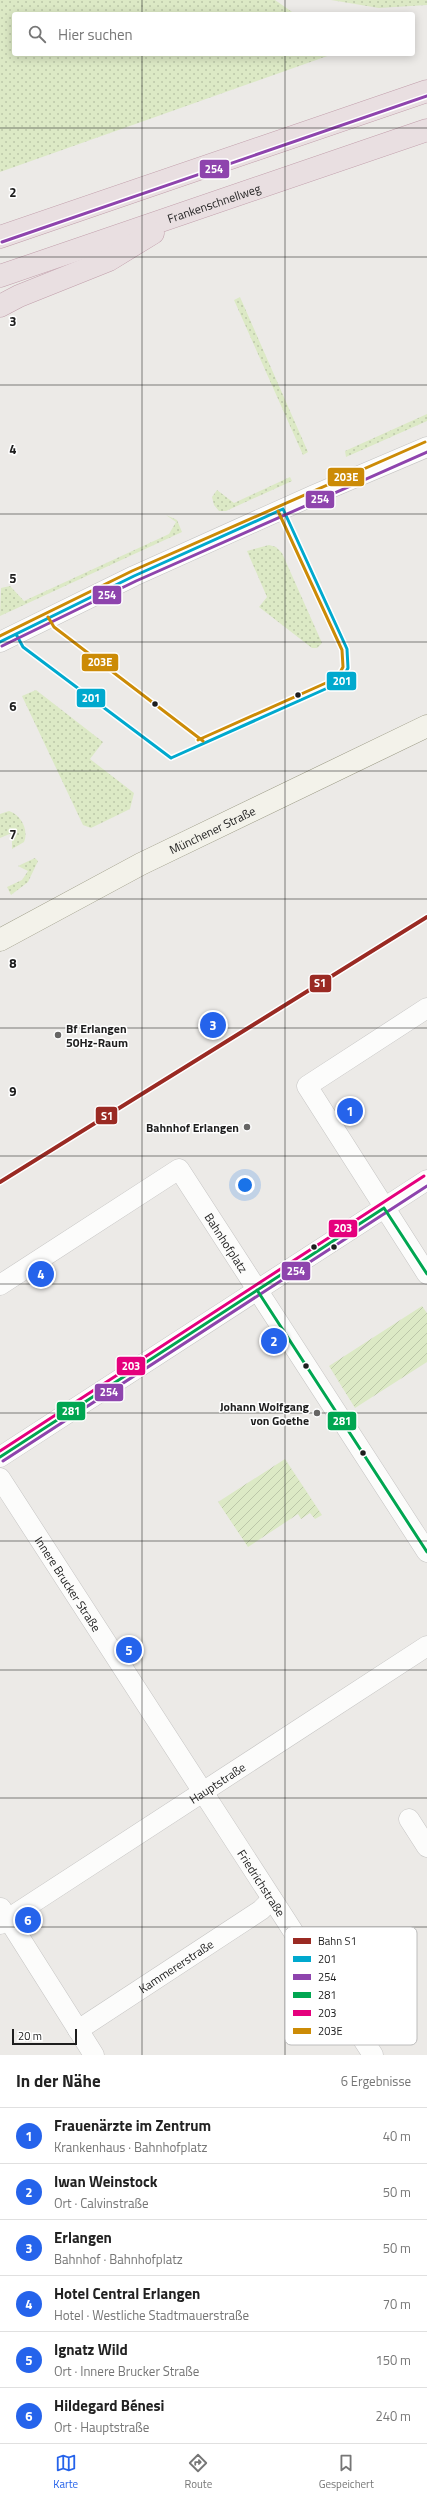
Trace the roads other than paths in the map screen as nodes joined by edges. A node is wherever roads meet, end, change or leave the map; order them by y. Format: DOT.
graph roads {
  1 [pos="427,91"];
  2 [pos="427,130"];
  3 [pos="192,210"];
  4 [pos="0,237"];
  5 [pos="0,276"];
  6 [pos="0,306"];
  7 [pos="427,447"];
  8 [pos="0,642"];
  9 [pos="427,726"];
  10 [pos="0,940"];
  11 [pos="427,1008"];
  12 [pos="427,1180"];
  13 [pos="384,1208"];
  14 [pos="427,1274"];
  15 [pos="0,1285"];
  16 [pos="257,1290"];
  17 [pos="0,1457"];
  18 [pos="0,1478"];
  19 [pos="427,1552"];
  20 [pos="427,1646"];
  21 [pos="203,1791"];
  22 [pos="408,1819"];
  23 [pos="427,1848"];
  24 [pos="272,1899"];
  25 [pos="2,1917"];
  26 [pos="291,1927"];
  27 [pos="78,2030"];
  28 [pos="367,2045"];
  29 [pos="94,2055"];
  30 [pos="373,2055"];
  1 -- 4 [label="highway"];
  2 -- 3 [label="highway, Frankenschnellweg"];
  3 -- 5 [label="highway, Frankenschnellweg"];
  3 -- 6 [label="highway"];
  7 -- 8 [label="street"];
  9 -- 10 [label="main road, Münchener Straße"];
  11 -- 13 [label="street"];
  12 -- 13 [label="street"];
  13 -- 14 [label="street"];
  13 -- 16 [label="street"];
  15 -- 16 [label="street, Bahnhofplatz"];
  16 -- 17 [label="street"];
  16 -- 19 [label="street, Bahnhofplatz"];
  18 -- 21 [label="street, Innere Brucker Straße"];
  20 -- 21 [label="street, Hauptstraße"];
  21 -- 24 [label="street, Friedrichstraße"];
  21 -- 25 [label="street, Hauptstraße"];
  22 -- 23 [label="street"];
  24 -- 26 [label="street, Friedrichstraße"];
  24 -- 27 [label="street, Kammererstraße"];
  25 -- 27 [label="street"];
  27 -- 29 [label="street"];
  28 -- 30 [label="street, Friedrichstraße"];
}
